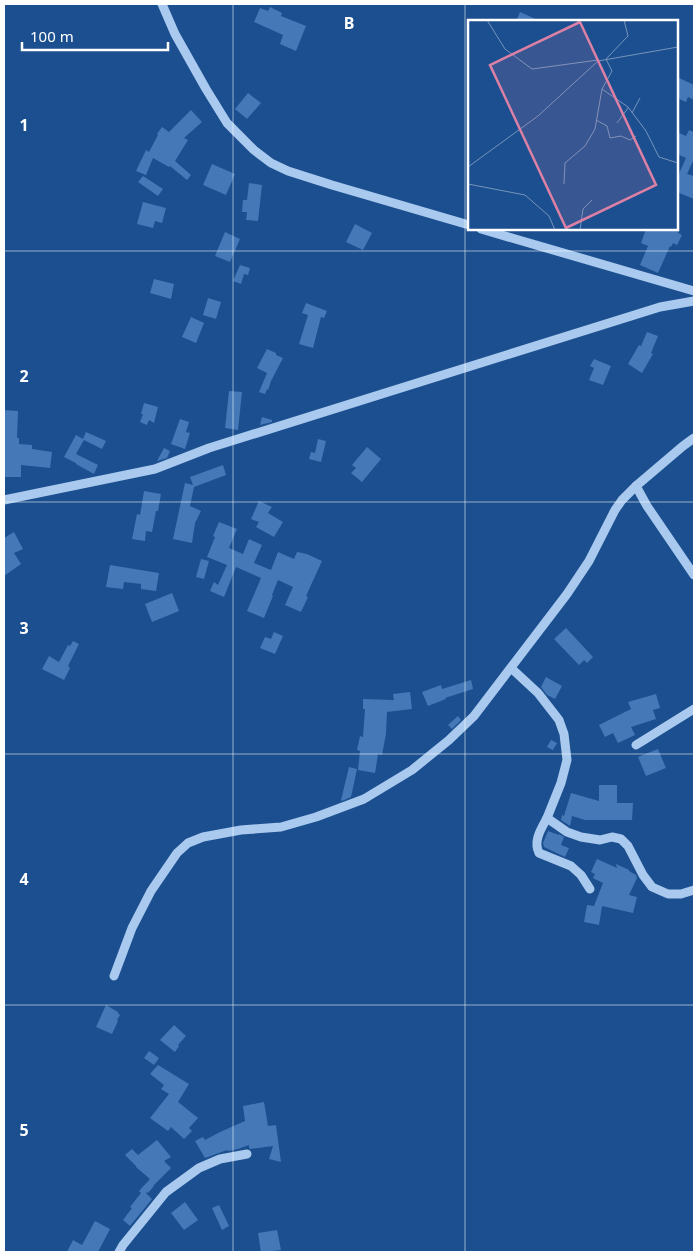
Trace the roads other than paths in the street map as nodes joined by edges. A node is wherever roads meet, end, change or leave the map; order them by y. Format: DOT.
graph roads {
  1 [pos="162,4"];
  2 [pos="468,225"];
  3 [pos="484,230"];
  4 [pos="694,291"];
  5 [pos="694,301"];
  6 [pos="694,438"];
  7 [pos="636,486"];
  8 [pos="4,500"];
  9 [pos="694,575"];
  10 [pos="510,668"];
  11 [pos="694,709"];
  12 [pos="636,745"];
  13 [pos="547,818"];
  14 [pos="590,889"];
  15 [pos="694,890"];
  16 [pos="114,976"];
  17 [pos="247,1154"];
  18 [pos="119,1252"];
  1 -- 2 [label="street"];
  3 -- 4 [label="street"];
  5 -- 8 [label="street"];
  6 -- 7 [label="street"];
  7 -- 9 [label="street"];
  7 -- 10 [label="street"];
  10 -- 13 [label="street"];
  10 -- 16 [label="street"];
  11 -- 12 [label="street"];
  13 -- 14 [label="street"];
  13 -- 15 [label="street"];
  17 -- 18 [label="street"];
}
